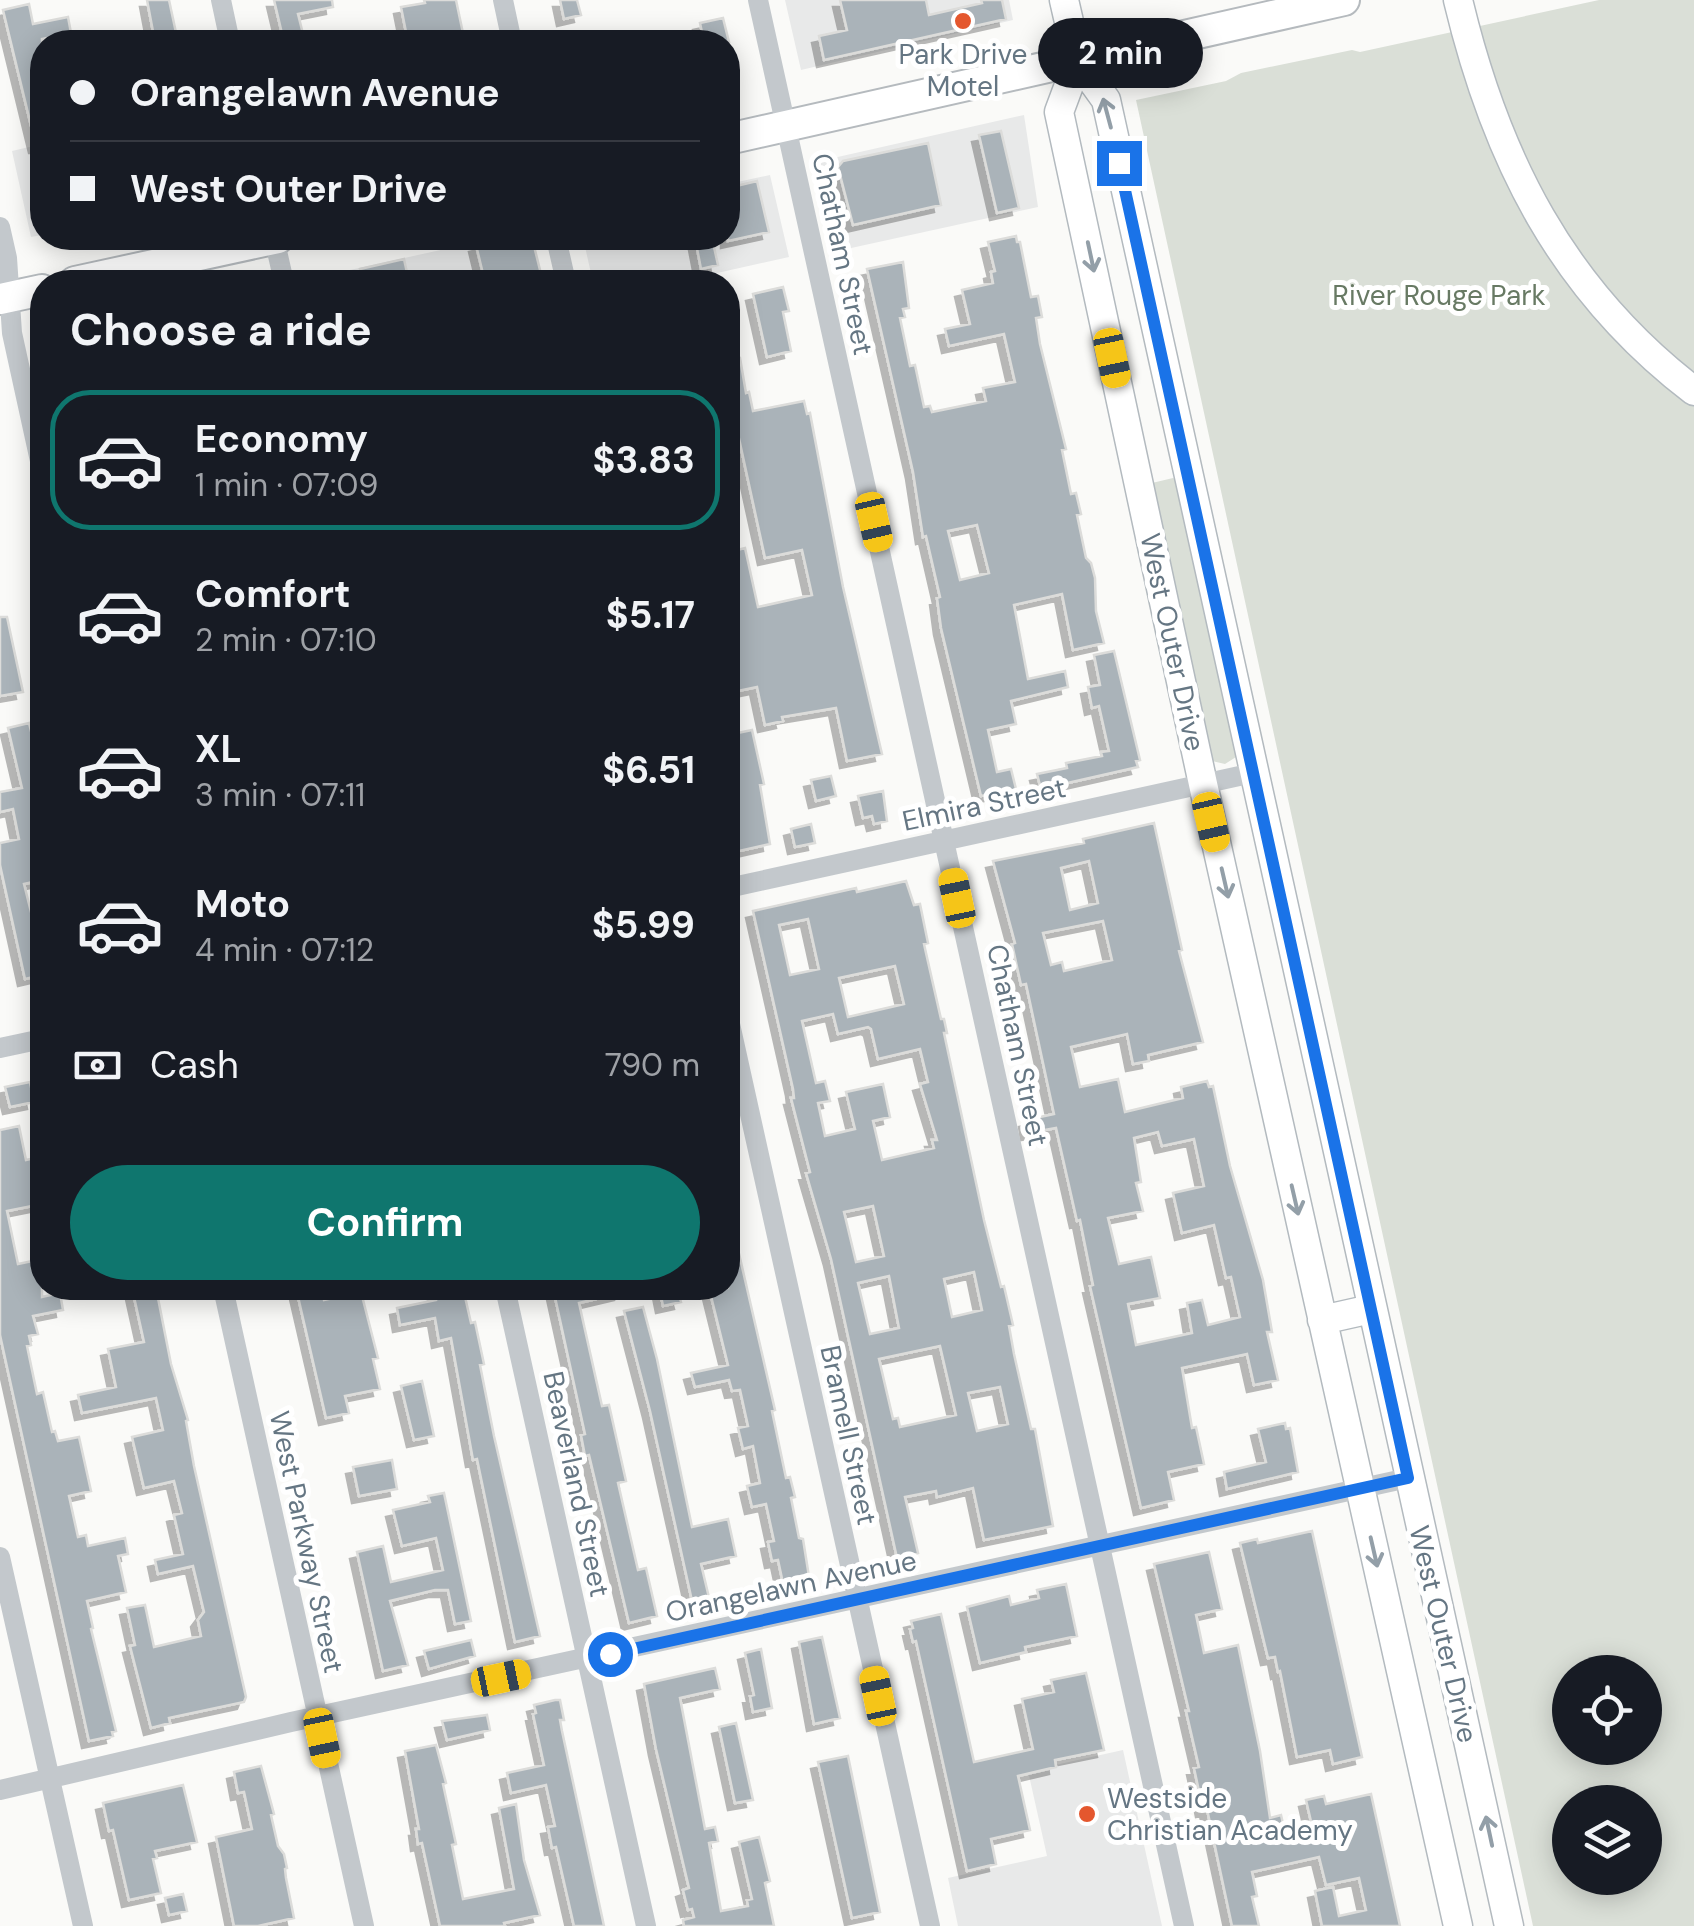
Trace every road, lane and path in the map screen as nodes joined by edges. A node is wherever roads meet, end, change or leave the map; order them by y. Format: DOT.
graph roads {
  1 [pos="221,0"];
  2 [pos="503,0"];
  3 [pos="758,0"];
  4 [pos="1064,0"];
  5 [pos="1344,0"];
  6 [pos="1458,0"];
  7 [pos="227,30"];
  8 [pos="509,30"];
  9 [pos="1078,62"];
  10 [pos="786,126"];
  11 [pos="740,136"];
  12 [pos="1126,195"];
  13 [pos="1080,205"];
  14 [pos="0,228"];
  15 [pos="221,250"];
  16 [pos="130,270"];
  17 [pos="30,293"];
  18 [pos="5,298"];
  19 [pos="1694,391"];
  20 [pos="30,415"];
  21 [pos="1184,462"];
  22 [pos="1137,473"];
  23 [pos="1253,773"];
  24 [pos="1203,784"];
  25 [pos="944,840"];
  26 [pos="740,885"];
  27 [pos="30,1042"];
  28 [pos="0,1048"];
  29 [pos="740,1069"];
  30 [pos="225,1300"];
  31 [pos="509,1300"];
  32 [pos="1371,1309"];
  33 [pos="1322,1320"];
  34 [pos="1408,1478"];
  35 [pos="1360,1489"];
  36 [pos="1100,1547"];
  37 [pos="0,1558"];
  38 [pos="857,1600"];
  39 [pos="588,1659"];
  40 [pos="318,1718"];
  41 [pos="49,1779"];
  42 [pos="0,1790"];
  43 [pos="83,1926"];
  44 [pos="364,1926"];
  45 [pos="646,1926"];
  46 [pos="930,1926"];
  47 [pos="1184,1926"];
  48 [pos="1458,1926"];
  49 [pos="1509,1926"];
  1 -- 7 [label="street"];
  2 -- 8 [label="street"];
  3 -- 10 [label="street, Chatham Street"];
  4 -- 9 [label="main road, West Outer Drive"];
  5 -- 9 [label="main road"];
  6 -- 19 [label="main road"];
  9 -- 10 [label="main road"];
  12 -- 9 [label="main road, West Outer Drive, one-way"];
  9 -- 13 [label="main road, West Outer Drive"];
  10 -- 11 [label="main road"];
  10 -- 25 [label="street, Chatham Street"];
  12 -- 13 [label="main road"];
  12 -- 21 [label="main road, West Outer Drive"];
  13 -- 22 [label="main road, West Outer Drive, one-way"];
  14 -- 18 [label="street"];
  15 -- 16 [label="main road"];
  17 -- 18 [label="main road"];
  18 -- 20 [label="street"];
  21 -- 22 [label="main road"];
  21 -- 23 [label="main road, West Outer Drive"];
  22 -- 24 [label="main road, West Outer Drive"];
  23 -- 24 [label="street, Elmira Street"];
  23 -- 32 [label="main road, West Outer Drive"];
  24 -- 25 [label="street, Elmira Street"];
  24 -- 33 [label="main road, West Outer Drive, one-way"];
  25 -- 26 [label="street, Elmira Street"];
  25 -- 36 [label="street, Chatham Street"];
  27 -- 28 [label="street"];
  29 -- 38 [label="street, Bramell Street"];
  30 -- 40 [label="street, West Parkway Street"];
  31 -- 39 [label="street, Beaverland Street"];
  32 -- 33 [label="main road"];
  32 -- 34 [label="main road, West Outer Drive"];
  33 -- 35 [label="main road, West Outer Drive"];
  34 -- 35 [label="street, Orangelawn Avenue"];
  49 -- 34 [label="main road, West Outer Drive, one-way"];
  35 -- 36 [label="street, Orangelawn Avenue"];
  35 -- 48 [label="main road, West Outer Drive, one-way"];
  36 -- 38 [label="street, Orangelawn Avenue"];
  36 -- 47 [label="street, Chatham Street"];
  37 -- 41 [label="street"];
  38 -- 39 [label="street, Orangelawn Avenue"];
  38 -- 46 [label="street, Bramell Street"];
  39 -- 40 [label="street, Orangelawn Avenue"];
  39 -- 45 [label="street, Beaverland Street"];
  40 -- 41 [label="street, Orangelawn Avenue"];
  40 -- 44 [label="street, West Parkway Street"];
  41 -- 42 [label="street, Orangelawn Avenue"];
  41 -- 43 [label="street"];
}
